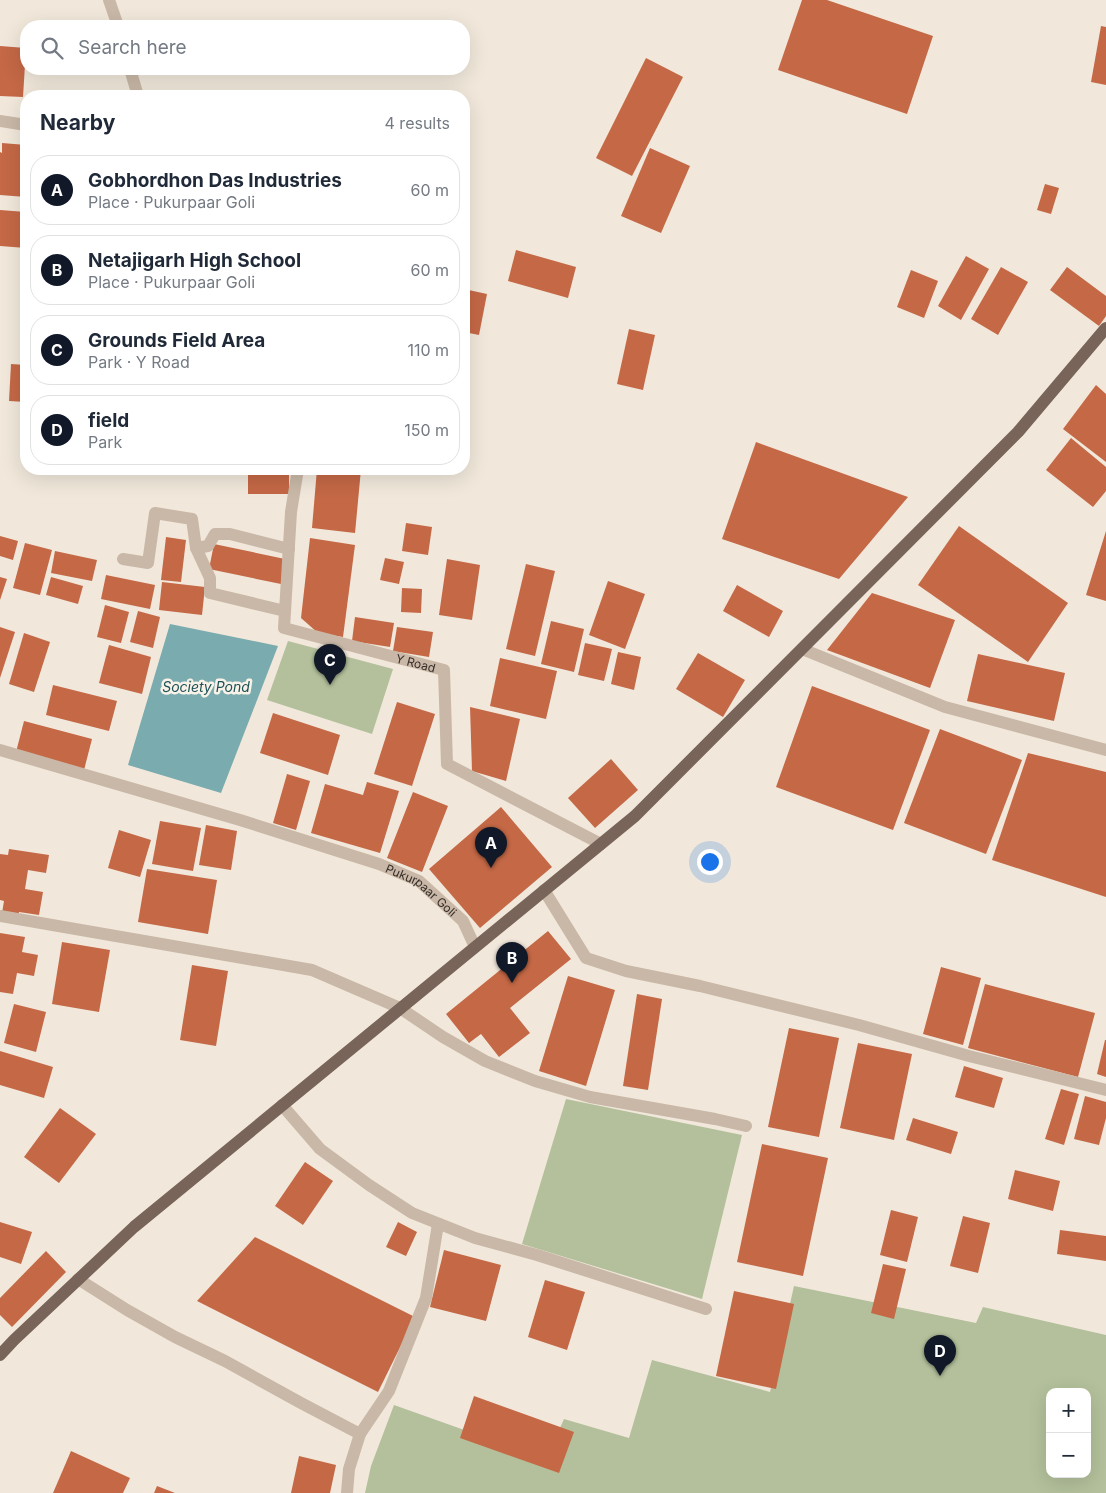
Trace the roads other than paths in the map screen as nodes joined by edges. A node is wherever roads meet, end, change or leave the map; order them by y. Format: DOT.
graph roads {
  1 [pos="109,0"];
  2 [pos="116,20"];
  3 [pos="132,75"];
  4 [pos="136,90"];
  5 [pos="0,121"];
  6 [pos="20,124"];
  7 [pos="1106,328"];
  8 [pos="297,475"];
  9 [pos="196,548"];
  10 [pos="289,549"];
  11 [pos="123,559"];
  12 [pos="285,612"];
  13 [pos="802,649"];
  14 [pos="0,750"];
  15 [pos="1106,750"];
  16 [pos="601,844"];
  17 [pos="544,890"];
  18 [pos="0,916"];
  19 [pos="475,947"];
  20 [pos="400,1008"];
  21 [pos="1106,1090"];
  22 [pos="282,1105"];
  23 [pos="746,1126"];
  24 [pos="438,1224"];
  25 [pos="78,1279"];
  26 [pos="706,1309"];
  27 [pos="0,1355"];
  28 [pos="360,1434"];
  29 [pos="346,1493"];
  1 -- 2 [label="street"];
  3 -- 4 [label="street"];
  5 -- 6 [label="street"];
  7 -- 13 [label="main road"];
  8 -- 10 [label="street, Y Road"];
  9 -- 10 [label="street"];
  9 -- 11 [label="street"];
  9 -- 12 [label="street"];
  10 -- 12 [label="street, Y Road"];
  12 -- 16 [label="street, Y Road"];
  13 -- 15 [label="street"];
  13 -- 16 [label="main road"];
  14 -- 19 [label="street, Pukurpaar Goli"];
  16 -- 17 [label="main road"];
  17 -- 19 [label="main road"];
  17 -- 21 [label="street"];
  18 -- 20 [label="street"];
  19 -- 20 [label="main road"];
  20 -- 22 [label="main road"];
  20 -- 23 [label="street"];
  22 -- 24 [label="street"];
  22 -- 25 [label="main road"];
  24 -- 26 [label="street"];
  24 -- 28 [label="street"];
  25 -- 27 [label="main road"];
  25 -- 28 [label="street"];
  28 -- 29 [label="street"];
}
